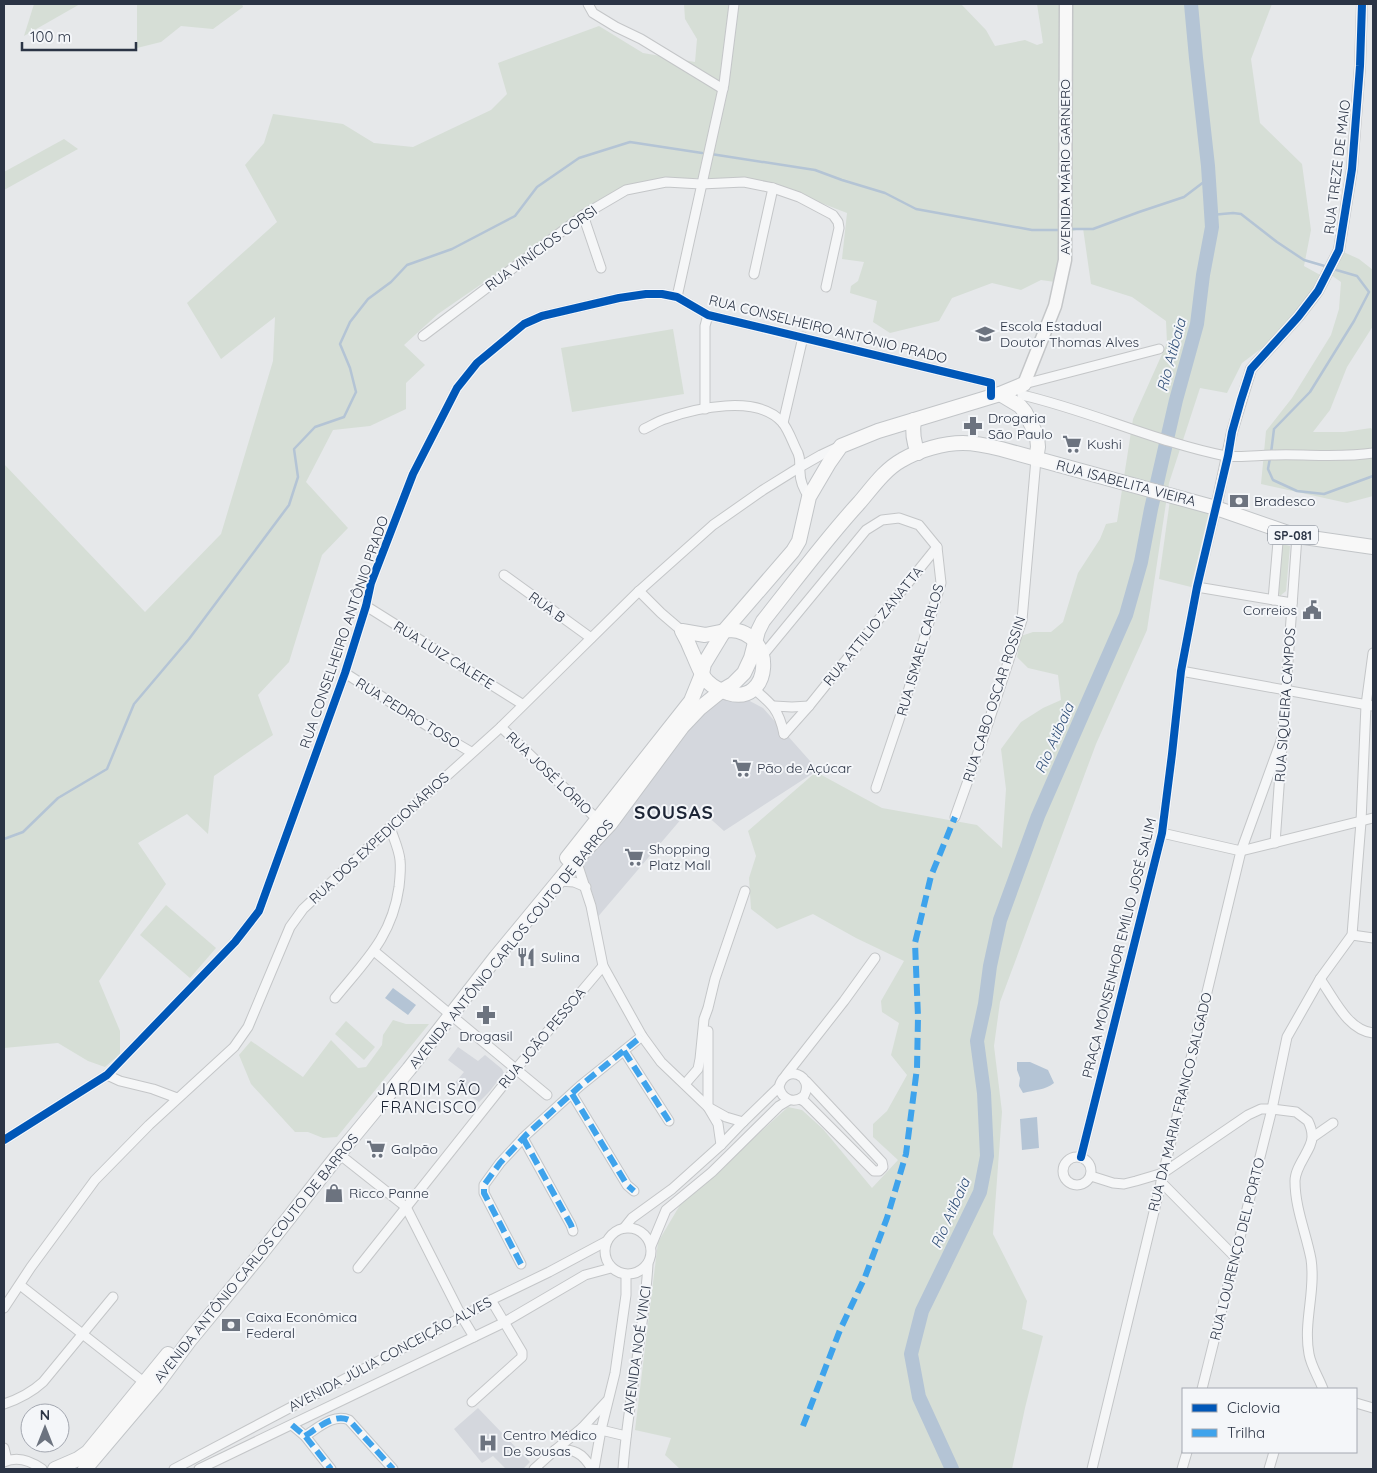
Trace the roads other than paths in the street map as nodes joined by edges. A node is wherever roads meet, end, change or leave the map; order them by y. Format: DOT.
graph roads {
  1 [pos="588,4"];
  2 [pos="734,4"];
  3 [pos="1066,4"];
  4 [pos="1364,4"];
  5 [pos="723,89"];
  6 [pos="701,184"];
  7 [pos="773,188"];
  8 [pos="583,215"];
  9 [pos="601,268"];
  10 [pos="754,274"];
  11 [pos="826,287"];
  12 [pos="677,297"];
  13 [pos="708,315"];
  14 [pos="422,336"];
  15 [pos="803,337"];
  16 [pos="1159,349"];
  17 [pos="994,391"];
  18 [pos="1022,395"];
  19 [pos="705,409"];
  20 [pos="914,420"];
  21 [pos="783,423"];
  22 [pos="644,429"];
  23 [pos="841,446"];
  24 [pos="918,453"];
  25 [pos="1373,453"];
  26 [pos="1228,456"];
  27 [pos="1036,459"];
  28 [pos="800,467"];
  29 [pos="809,497"];
  30 [pos="1216,508"];
  31 [pos="1279,530"];
  32 [pos="1296,536"];
  33 [pos="937,547"];
  34 [pos="1373,547"];
  35 [pos="504,575"];
  36 [pos="1196,587"];
  37 [pos="639,591"];
  38 [pos="1272,600"];
  39 [pos="1292,603"];
  40 [pos="366,606"];
  41 [pos="682,631"];
  42 [pos="724,631"];
  43 [pos="590,638"];
  44 [pos="756,642"];
  45 [pos="1373,653"];
  46 [pos="763,655"];
  47 [pos="1181,671"];
  48 [pos="345,673"];
  49 [pos="702,674"];
  50 [pos="754,689"];
  51 [pos="1286,690"];
  52 [pos="722,691"];
  53 [pos="522,704"];
  54 [pos="1370,705"];
  55 [pos="774,706"];
  56 [pos="809,706"];
  57 [pos="501,727"];
  58 [pos="1282,738"];
  59 [pos="471,752"];
  60 [pos="876,788"];
  61 [pos="954,817"];
  62 [pos="1373,818"];
  63 [pos="597,819"];
  64 [pos="1361,822"];
  65 [pos="390,827"];
  66 [pos="1162,833"];
  67 [pos="1275,843"];
  68 [pos="1241,851"];
  69 [pos="576,860"];
  70 [pos="559,881"];
  71 [pos="586,887"];
  72 [pos="745,891"];
  73 [pos="1352,935"];
  74 [pos="1373,938"];
  75 [pos="374,951"];
  76 [pos="875,958"];
  77 [pos="603,966"];
  78 [pos="1320,979"];
  79 [pos="335,998"];
  80 [pos="708,1008"];
  81 [pos="448,1012"];
  82 [pos="1372,1032"];
  83 [pos="642,1036"];
  84 [pos="811,1044"];
  85 [pos="624,1051"];
  86 [pos="516,1069"];
  87 [pos="107,1075"];
  88 [pos="785,1076"];
  89 [pos="805,1080"];
  90 [pos="685,1084"];
  91 [pos="779,1087"];
  92 [pos="572,1094"];
  93 [pos="546,1096"];
  94 [pos="177,1098"];
  95 [pos="800,1099"];
  96 [pos="789,1100"];
  97 [pos="708,1106"];
  98 [pos="1272,1109"];
  99 [pos="669,1121"];
  100 [pos="743,1122"];
  101 [pos="1333,1122"];
  102 [pos="1312,1137"];
  103 [pos="523,1138"];
  104 [pos="4,1140"];
  105 [pos="721,1146"];
  106 [pos="339,1154"];
  107 [pos="1081,1157"];
  108 [pos="1091,1176"];
  109 [pos="1162,1177"];
  110 [pos="634,1191"];
  111 [pos="406,1207"];
  112 [pos="624,1228"];
  113 [pos="573,1231"];
  114 [pos="607,1241"];
  115 [pos="651,1246"];
  116 [pos="1235,1257"];
  117 [pos="521,1264"];
  118 [pos="648,1264"];
  119 [pos="358,1268"];
  120 [pos="611,1268"];
  121 [pos="626,1275"];
  122 [pos="20,1284"];
  123 [pos="114,1298"];
  124 [pos="491,1300"];
  125 [pos="4,1308"];
  126 [pos="462,1316"];
  127 [pos="504,1323"];
  128 [pos="83,1335"];
  129 [pos="474,1337"];
  130 [pos="1318,1376"];
  131 [pos="144,1383"];
  132 [pos="1202,1388"];
  133 [pos="1323,1388"];
  134 [pos="1329,1388"];
  135 [pos="607,1401"];
  136 [pos="472,1402"];
  137 [pos="1357,1403"];
  138 [pos="4,1404"];
  139 [pos="1357,1409"];
  140 [pos="1373,1409"];
  141 [pos="292,1425"];
  142 [pos="582,1428"];
  143 [pos="601,1430"];
  144 [pos="305,1436"];
  145 [pos="626,1436"];
  146 [pos="4,1448"];
  147 [pos="554,1450"];
  148 [pos="1187,1453"];
  149 [pos="1274,1453"];
  150 [pos="6,1461"];
  151 [pos="191,1465"];
  152 [pos="42,1469"];
  153 [pos="54,1469"];
  154 [pos="85,1469"];
  155 [pos="174,1469"];
  156 [pos="199,1469"];
  157 [pos="331,1469"];
  158 [pos="393,1469"];
  159 [pos="534,1469"];
  160 [pos="593,1469"];
  161 [pos="623,1469"];
  162 [pos="1092,1469"];
  163 [pos="1182,1469"];
  164 [pos="1270,1469"];
  1 -- 5 [label="street"];
  2 -- 5 [label="street"];
  3 -- 18 [label="main road, AVENIDA MÁRIO GARNERO"];
  4 -- 26 [label="street, RUA TREZE DE MAIO"];
  5 -- 6 [label="street"];
  6 -- 7 [label="street, RUA VINÍCIOS CORSI"];
  6 -- 8 [label="street, RUA VINÍCIOS CORSI"];
  6 -- 12 [label="street"];
  7 -- 10 [label="street"];
  7 -- 11 [label="street, RUA VINÍCIOS CORSI"];
  8 -- 9 [label="street"];
  8 -- 14 [label="street, RUA VINÍCIOS CORSI"];
  12 -- 13 [label="street, RUA CONSELHEIRO ANTÔNIO PRADO"];
  12 -- 40 [label="street, RUA CONSELHEIRO ANTÔNIO PRADO"];
  13 -- 15 [label="street, RUA CONSELHEIRO ANTÔNIO PRADO"];
  13 -- 19 [label="street"];
  15 -- 17 [label="street, RUA CONSELHEIRO ANTÔNIO PRADO"];
  15 -- 21 [label="street"];
  16 -- 18 [label="street"];
  17 -- 18 [label="main road"];
  17 -- 18 [label="main road"];
  17 -- 20 [label="main road"];
  18 -- 26 [label="street"];
  18 -- 27 [label="main road"];
  19 -- 21 [label="street"];
  19 -- 22 [label="street"];
  20 -- 23 [label="main road"];
  20 -- 24 [label="main road"];
  21 -- 28 [label="street"];
  23 -- 28 [label="street, RUA DOS EXPEDICIONÁRIOS"];
  23 -- 29 [label="main road, AVENIDA ANTÔNIO CARLOS COUTO DE BARROS"];
  24 -- 27 [label="main road, AVENIDA ANTÔNIO CARLOS COUTO DE BARROS"];
  24 -- 44 [label="main road, AVENIDA ANTÔNIO CARLOS COUTO DE BARROS"];
  25 -- 26 [label="street"];
  26 -- 30 [label="street, RUA TREZE DE MAIO"];
  27 -- 30 [label="main road, RUA ISABELITA VIEIRA"];
  27 -- 61 [label="street, RUA CABO OSCAR ROSSIN"];
  28 -- 29 [label="street"];
  28 -- 37 [label="street, RUA DOS EXPEDICIONÁRIOS"];
  29 -- 42 [label="main road, AVENIDA ANTÔNIO CARLOS COUTO DE BARROS"];
  30 -- 31 [label="main road, SP-081"];
  30 -- 36 [label="street, PRAÇA MONSENHOR EMÍLIO JOSÉ SALIM"];
  31 -- 32 [label="main road, SP-081"];
  31 -- 38 [label="street"];
  32 -- 34 [label="main road, SP-081"];
  32 -- 39 [label="street, RUA SIQUEIRA CAMPOS"];
  33 -- 46 [label="street, RUA ISMAEL CARLOS"];
  33 -- 56 [label="street, RUA ATTILIO ZANATTA"];
  33 -- 60 [label="street, RUA ISMAEL CARLOS"];
  35 -- 43 [label="street, RUA B"];
  36 -- 38 [label="street"];
  36 -- 47 [label="street, PRAÇA MONSENHOR EMÍLIO JOSÉ SALIM"];
  37 -- 41 [label="street"];
  37 -- 43 [label="street, RUA DOS EXPEDICIONÁRIOS"];
  38 -- 39 [label="street"];
  39 -- 51 [label="street, RUA SIQUEIRA CAMPOS"];
  40 -- 48 [label="street, RUA CONSELHEIRO ANTÔNIO PRADO"];
  40 -- 53 [label="street, RUA LUIZ CALEFE"];
  41 -- 42 [label="main road"];
  41 -- 49 [label="main road"];
  42 -- 44 [label="main road"];
  42 -- 49 [label="main road, AVENIDA ANTÔNIO CARLOS COUTO DE BARROS"];
  43 -- 53 [label="street, RUA DOS EXPEDICIONÁRIOS"];
  44 -- 46 [label="main road"];
  44 -- 52 [label="main road, AVENIDA ANTÔNIO CARLOS COUTO DE BARROS"];
  45 -- 54 [label="street"];
  46 -- 50 [label="main road"];
  47 -- 51 [label="street"];
  47 -- 66 [label="street, PRAÇA MONSENHOR EMÍLIO JOSÉ SALIM"];
  48 -- 59 [label="street, RUA PEDRO TOSO"];
  48 -- 87 [label="street, RUA CONSELHEIRO ANTÔNIO PRADO"];
  49 -- 52 [label="main road"];
  49 -- 63 [label="main road, AVENIDA ANTÔNIO CARLOS COUTO DE BARROS"];
  50 -- 52 [label="main road"];
  50 -- 55 [label="street"];
  51 -- 54 [label="street"];
  51 -- 58 [label="street, RUA SIQUEIRA CAMPOS"];
  52 -- 69 [label="main road, AVENIDA ANTÔNIO CARLOS COUTO DE BARROS"];
  53 -- 57 [label="street, RUA DOS EXPEDICIONÁRIOS"];
  54 -- 64 [label="street"];
  55 -- 56 [label="street"];
  55 -- 56 [label="street, RUA ATTILIO ZANATTA"];
  57 -- 59 [label="street, RUA DOS EXPEDICIONÁRIOS"];
  57 -- 63 [label="street, RUA JOSÉ LÓRIO"];
  58 -- 67 [label="street, RUA SIQUEIRA CAMPOS"];
  58 -- 68 [label="street, RUA DA MARIA FRANCO SALGADO"];
  59 -- 65 [label="street, RUA DOS EXPEDICIONÁRIOS"];
  62 -- 64 [label="street"];
  63 -- 81 [label="main road, AVENIDA ANTÔNIO CARLOS COUTO DE BARROS"];
  64 -- 67 [label="street"];
  64 -- 73 [label="street"];
  65 -- 75 [label="street"];
  65 -- 94 [label="street, RUA DOS EXPEDICIONÁRIOS"];
  66 -- 68 [label="street"];
  66 -- 107 [label="street, PRAÇA MONSENHOR EMÍLIO JOSÉ SALIM"];
  67 -- 68 [label="street"];
  68 -- 109 [label="street, RUA DA MARIA FRANCO SALGADO"];
  69 -- 70 [label="main road, AVENIDA ANTÔNIO CARLOS COUTO DE BARROS"];
  69 -- 71 [label="street"];
  70 -- 71 [label="street"];
  70 -- 81 [label="main road, AVENIDA ANTÔNIO CARLOS COUTO DE BARROS"];
  71 -- 77 [label="street"];
  72 -- 80 [label="street"];
  73 -- 74 [label="street"];
  73 -- 78 [label="street, RUA LOURENÇO DEL PORTO"];
  75 -- 79 [label="street"];
  75 -- 81 [label="street"];
  76 -- 84 [label="street"];
  77 -- 83 [label="street"];
  77 -- 86 [label="street, RUA JOÃO PESSOA"];
  78 -- 82 [label="street"];
  78 -- 98 [label="street, RUA LOURENÇO DEL PORTO"];
  80 -- 90 [label="street"];
  80 -- 97 [label="street"];
  81 -- 86 [label="street"];
  81 -- 106 [label="main road, AVENIDA ANTÔNIO CARLOS COUTO DE BARROS"];
  81 -- 131 [label="main road, AVENIDA ANTÔNIO CARLOS COUTO DE BARROS"];
  83 -- 85 [label="street"];
  83 -- 90 [label="street"];
  84 -- 88 [label="street"];
  84 -- 89 [label="street"];
  85 -- 92 [label="street"];
  85 -- 99 [label="street"];
  86 -- 93 [label="street"];
  86 -- 111 [label="street, RUA JOÃO PESSOA"];
  87 -- 94 [label="street"];
  87 -- 104 [label="street, RUA CONSELHEIRO ANTÔNIO PRADO"];
  88 -- 89 [label="street"];
  88 -- 91 [label="street"];
  89 -- 95 [label="street"];
  89 -- 95 [label="street"];
  90 -- 97 [label="street"];
  91 -- 96 [label="street"];
  91 -- 100 [label="street"];
  92 -- 103 [label="street"];
  92 -- 110 [label="street"];
  94 -- 122 [label="street, RUA DOS EXPEDICIONÁRIOS"];
  95 -- 96 [label="street"];
  96 -- 115 [label="street"];
  97 -- 100 [label="street"];
  97 -- 105 [label="street"];
  98 -- 102 [label="street"];
  98 -- 109 [label="street"];
  98 -- 116 [label="street, RUA LOURENÇO DEL PORTO"];
  100 -- 105 [label="street"];
  101 -- 102 [label="street"];
  102 -- 130 [label="street"];
  103 -- 113 [label="street"];
  103 -- 117 [label="street"];
  105 -- 112 [label="street"];
  106 -- 111 [label="street"];
  106 -- 154 [label="main road, AVENIDA ANTÔNIO CARLOS COUTO DE BARROS"];
  107 -- 108 [label="street"];
  107 -- 108 [label="street"];
  108 -- 109 [label="street"];
  109 -- 116 [label="street"];
  109 -- 162 [label="street, RUA DA MARIA FRANCO SALGADO"];
  111 -- 119 [label="street, RUA JOÃO PESSOA"];
  111 -- 126 [label="street"];
  112 -- 114 [label="street"];
  112 -- 115 [label="street"];
  114 -- 120 [label="street"];
  114 -- 124 [label="street, AVENIDA JÚLIA CONCEIÇÃO ALVES"];
  115 -- 118 [label="street"];
  116 -- 132 [label="street, RUA LOURENÇO DEL PORTO"];
  118 -- 121 [label="street"];
  118 -- 145 [label="street, AVENIDA NOÉ VINCI"];
  120 -- 121 [label="street"];
  120 -- 127 [label="street, AVENIDA JÚLIA CONCEIÇÃO ALVES"];
  121 -- 135 [label="street, AVENIDA NOÉ VINCI"];
  122 -- 125 [label="street, RUA DOS EXPEDICIONÁRIOS"];
  122 -- 128 [label="street"];
  123 -- 128 [label="street"];
  124 -- 126 [label="street, AVENIDA JÚLIA CONCEIÇÃO ALVES"];
  124 -- 127 [label="street"];
  126 -- 129 [label="street"];
  126 -- 151 [label="street, AVENIDA JÚLIA CONCEIÇÃO ALVES"];
  127 -- 129 [label="street, AVENIDA JÚLIA CONCEIÇÃO ALVES"];
  127 -- 136 [label="street"];
  128 -- 131 [label="street"];
  128 -- 138 [label="street"];
  129 -- 141 [label="street, AVENIDA JÚLIA CONCEIÇÃO ALVES"];
  130 -- 133 [label="street"];
  130 -- 134 [label="street"];
  131 -- 153 [label="main road, AVENIDA ANTÔNIO CARLOS COUTO DE BARROS"];
  135 -- 142 [label="street"];
  135 -- 143 [label="street, AVENIDA NOÉ VINCI"];
  137 -- 140 [label="street"];
  139 -- 140 [label="street"];
  141 -- 144 [label="street"];
  141 -- 156 [label="street, AVENIDA JÚLIA CONCEIÇÃO ALVES"];
  142 -- 143 [label="street"];
  142 -- 147 [label="street"];
  143 -- 145 [label="street"];
  143 -- 160 [label="street, AVENIDA NOÉ VINCI"];
  144 -- 157 [label="street"];
  144 -- 158 [label="street"];
  145 -- 161 [label="street, AVENIDA NOÉ VINCI"];
  146 -- 150 [label="street"];
  147 -- 159 [label="street"];
  147 -- 160 [label="street"];
  148 -- 163 [label="street"];
  149 -- 164 [label="street"];
  150 -- 152 [label="street"];
  151 -- 155 [label="street, AVENIDA JÚLIA CONCEIÇÃO ALVES"];
}
